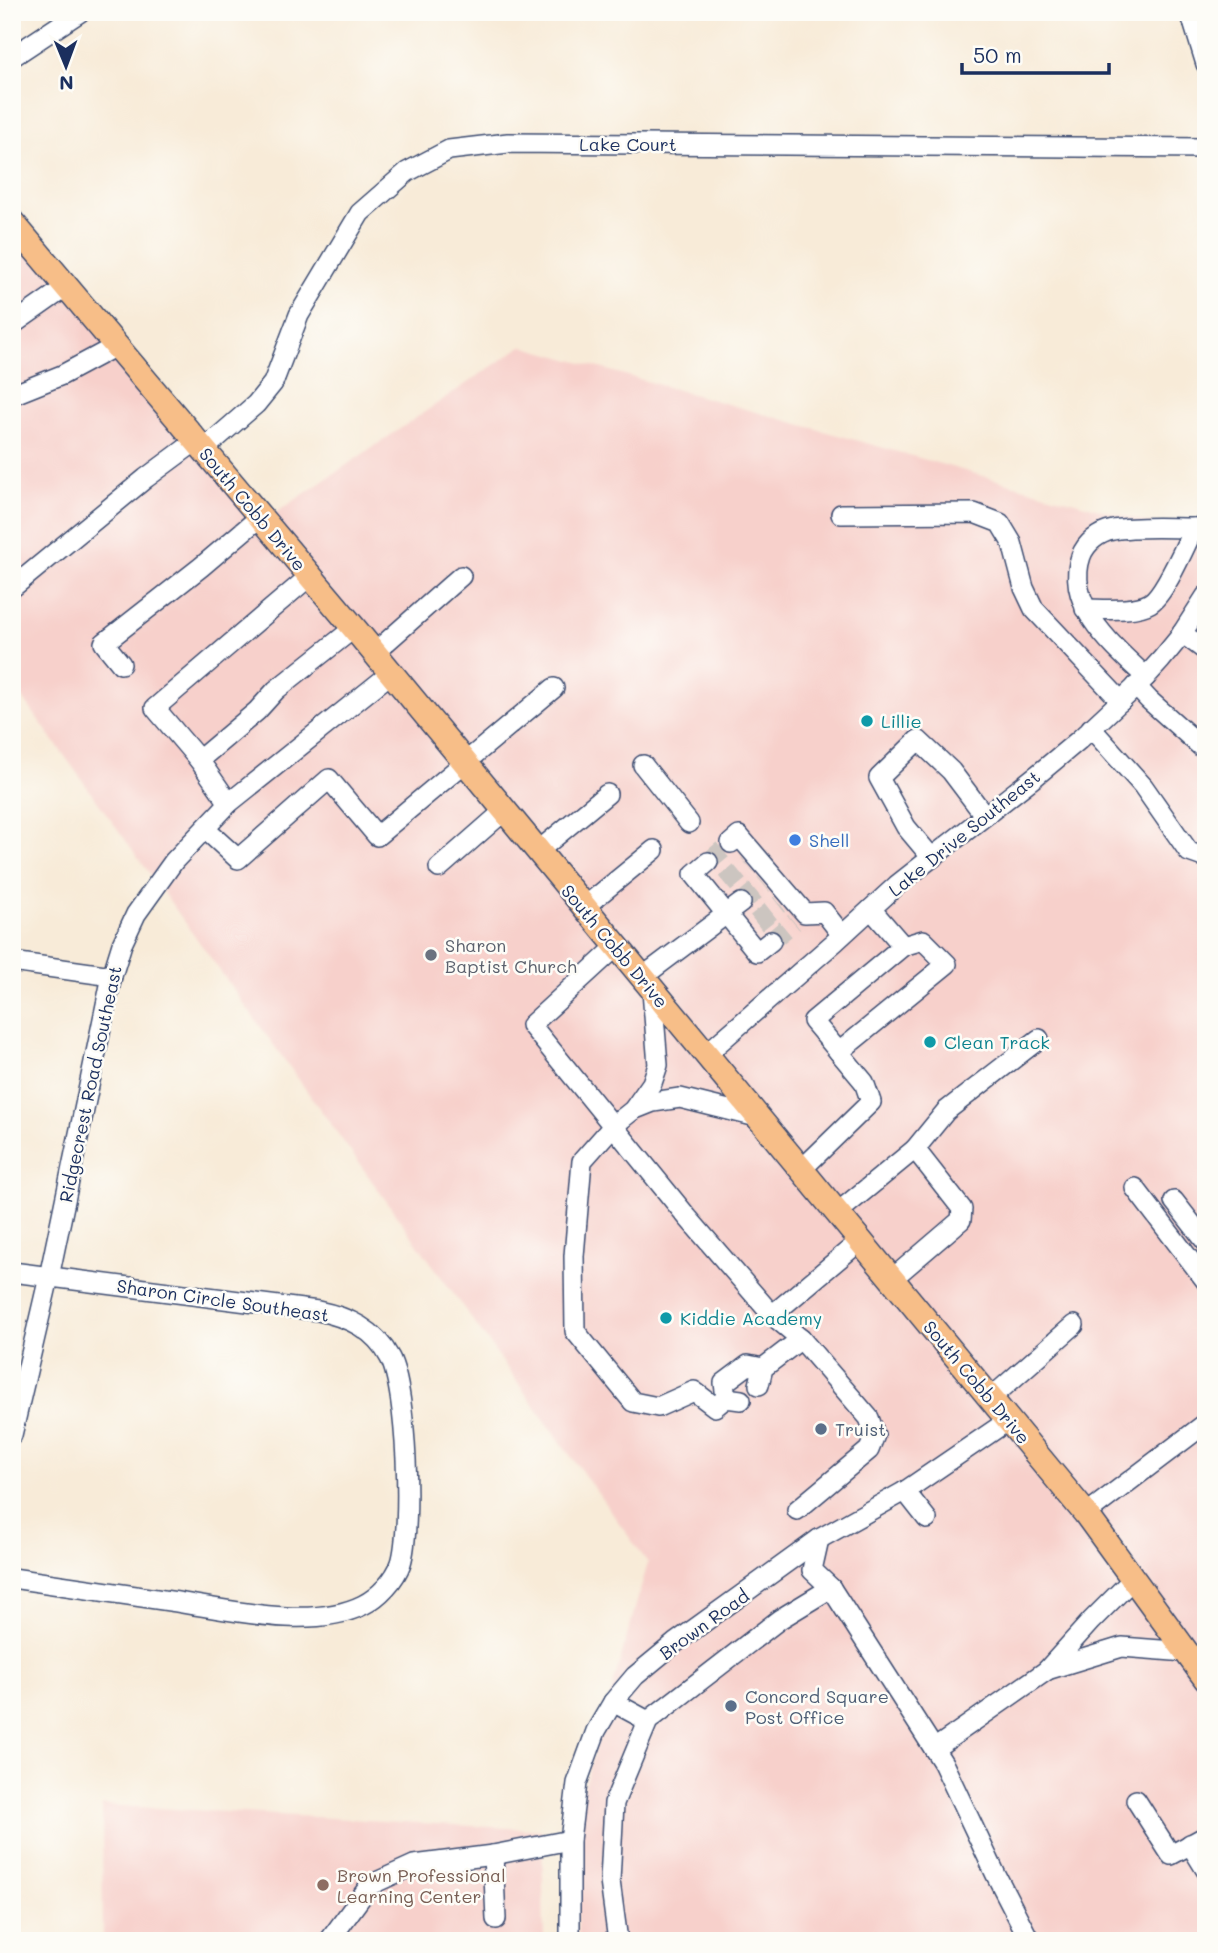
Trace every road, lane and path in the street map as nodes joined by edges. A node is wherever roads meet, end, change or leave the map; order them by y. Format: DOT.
graph roads {
  1 [pos="80,12"];
  2 [pos="1190,12"];
  3 [pos="12,57"];
  4 [pos="1206,64"];
  5 [pos="1206,148"];
  6 [pos="12,222"];
  7 [pos="66,286"];
  8 [pos="12,325"];
  9 [pos="116,346"];
  10 [pos="12,395"];
  11 [pos="200,446"];
  12 [pos="841,514"];
  13 [pos="260,517"];
  14 [pos="1200,531"];
  15 [pos="310,576"];
  16 [pos="461,576"];
  17 [pos="12,587"];
  18 [pos="1206,596"];
  19 [pos="1085,609"];
  20 [pos="354,628"];
  21 [pos="1182,633"];
  22 [pos="1206,650"];
  23 [pos="374,653"];
  24 [pos="121,664"];
  25 [pos="390,674"];
  26 [pos="1141,681"];
  27 [pos="554,688"];
  28 [pos="1121,701"];
  29 [pos="1091,728"];
  30 [pos="1206,751"];
  31 [pos="199,760"];
  32 [pos="464,763"];
  33 [pos="642,765"];
  34 [pos="607,794"];
  35 [pos="229,803"];
  36 [pos="503,811"];
  37 [pos="985,816"];
  38 [pos="689,823"];
  39 [pos="205,829"];
  40 [pos="731,844"];
  41 [pos="654,850"];
  42 [pos="537,852"];
  43 [pos="932,858"];
  44 [pos="1206,859"];
  45 [pos="708,862"];
  46 [pos="439,868"];
  47 [pos="583,908"];
  48 [pos="734,909"];
  49 [pos="871,909"];
  50 [pos="842,935"];
  51 [pos="771,941"];
  52 [pos="903,946"];
  53 [pos="616,947"];
  54 [pos="12,962"];
  55 [pos="112,976"];
  56 [pos="647,984"];
  57 [pos="1040,1039"];
  58 [pos="839,1052"];
  59 [pos="705,1055"];
  60 [pos="633,1110"];
  61 [pos="757,1117"];
  62 [pos="613,1126"];
  63 [pos="915,1149"];
  64 [pos="801,1170"];
  65 [pos="1135,1188"];
  66 [pos="1174,1201"];
  67 [pos="836,1213"];
  68 [pos="860,1241"];
  69 [pos="1206,1242"];
  70 [pos="12,1272"];
  71 [pos="49,1277"];
  72 [pos="892,1279"];
  73 [pos="1206,1281"];
  74 [pos="772,1314"];
  75 [pos="1074,1325"];
  76 [pos="801,1339"];
  77 [pos="991,1398"];
  78 [pos="1009,1420"];
  79 [pos="1206,1423"];
  80 [pos="12,1435"];
  81 [pos="905,1490"];
  82 [pos="797,1510"];
  83 [pos="1086,1514"];
  84 [pos="927,1519"];
  85 [pos="819,1539"];
  86 [pos="12,1578"];
  87 [pos="1133,1579"];
  88 [pos="831,1588"];
  89 [pos="1199,1666"];
  90 [pos="1046,1671"];
  91 [pos="613,1702"];
  92 [pos="648,1721"];
  93 [pos="934,1749"];
  94 [pos="1136,1800"];
  95 [pos="570,1840"];
  96 [pos="1198,1840"];
  97 [pos="493,1855"];
  98 [pos="1206,1870"];
  99 [pos="496,1919"];
  100 [pos="328,1941"];
  101 [pos="570,1941"];
  102 [pos="618,1941"];
  103 [pos="1030,1941"];
  1 -- 3 [label="street"];
  2 -- 4 [label="street"];
  5 -- 11 [label="street, Lake Court"];
  6 -- 7 [label="main road, South Cobb Drive"];
  7 -- 8 [label="street"];
  7 -- 9 [label="main road, South Cobb Drive"];
  9 -- 10 [label="street"];
  9 -- 11 [label="main road, South Cobb Drive"];
  11 -- 13 [label="main road, South Cobb Drive"];
  11 -- 17 [label="street, Lake Court"];
  12 -- 28 [label="street"];
  13 -- 15 [label="main road, South Cobb Drive"];
  13 -- 24 [label="street"];
  14 -- 19 [label="street"];
  14 -- 19 [label="street"];
  15 -- 20 [label="main road, South Cobb Drive"];
  15 -- 31 [label="street"];
  16 -- 23 [label="street"];
  18 -- 21 [label="street, Lake Drive Southeast"];
  19 -- 26 [label="street"];
  20 -- 23 [label="main road, South Cobb Drive"];
  20 -- 31 [label="street"];
  21 -- 22 [label="street"];
  21 -- 26 [label="street, Lake Drive Southeast"];
  23 -- 25 [label="main road, South Cobb Drive"];
  25 -- 32 [label="main road, South Cobb Drive"];
  25 -- 35 [label="street, Ridgecrest Road Southeast"];
  26 -- 28 [label="street, Lake Drive Southeast"];
  26 -- 30 [label="street"];
  27 -- 32 [label="street"];
  28 -- 29 [label="street, Lake Drive Southeast"];
  29 -- 37 [label="street, Lake Drive Southeast"];
  29 -- 44 [label="street"];
  31 -- 35 [label="street"];
  32 -- 36 [label="main road, South Cobb Drive"];
  32 -- 39 [label="street"];
  33 -- 38 [label="street"];
  34 -- 42 [label="street"];
  35 -- 39 [label="street, Ridgecrest Road Southeast"];
  36 -- 42 [label="main road, South Cobb Drive"];
  36 -- 46 [label="street"];
  37 -- 43 [label="street, Lake Drive Southeast"];
  37 -- 43 [label="street"];
  39 -- 55 [label="street, Ridgecrest Road Southeast"];
  40 -- 50 [label="street"];
  41 -- 47 [label="street"];
  42 -- 47 [label="main road, South Cobb Drive"];
  43 -- 49 [label="street, Lake Drive Southeast"];
  45 -- 48 [label="street"];
  47 -- 53 [label="main road, South Cobb Drive"];
  48 -- 51 [label="street"];
  48 -- 56 [label="street"];
  49 -- 50 [label="street, Lake Drive Southeast"];
  49 -- 52 [label="street"];
  50 -- 59 [label="street, Lake Drive Southeast"];
  52 -- 58 [label="street"];
  52 -- 58 [label="street"];
  53 -- 56 [label="main road, South Cobb Drive"];
  53 -- 62 [label="street"];
  54 -- 55 [label="street"];
  55 -- 71 [label="street, Ridgecrest Road Southeast"];
  56 -- 59 [label="main road, South Cobb Drive"];
  56 -- 60 [label="street"];
  57 -- 63 [label="street"];
  58 -- 64 [label="street"];
  59 -- 61 [label="main road, South Cobb Drive"];
  60 -- 61 [label="street"];
  60 -- 62 [label="street"];
  61 -- 64 [label="main road, South Cobb Drive"];
  62 -- 74 [label="street"];
  62 -- 76 [label="street"];
  63 -- 67 [label="street"];
  63 -- 72 [label="street"];
  64 -- 67 [label="main road, South Cobb Drive"];
  65 -- 73 [label="street"];
  66 -- 69 [label="street"];
  67 -- 68 [label="main road, South Cobb Drive"];
  68 -- 72 [label="main road, South Cobb Drive"];
  68 -- 74 [label="street"];
  70 -- 71 [label="street, Sharon Circle Southeast"];
  71 -- 80 [label="street, Ridgecrest Road Southeast"];
  71 -- 86 [label="street, Sharon Circle Southeast"];
  72 -- 77 [label="main road, South Cobb Drive"];
  74 -- 76 [label="street"];
  75 -- 77 [label="street"];
  76 -- 82 [label="street"];
  77 -- 78 [label="main road, South Cobb Drive"];
  78 -- 81 [label="street, Brown Road"];
  78 -- 83 [label="main road, South Cobb Drive"];
  79 -- 83 [label="street"];
  81 -- 84 [label="street"];
  81 -- 85 [label="street, Brown Road"];
  83 -- 87 [label="main road, South Cobb Drive"];
  85 -- 88 [label="street"];
  85 -- 91 [label="street, Brown Road"];
  87 -- 89 [label="main road, South Cobb Drive"];
  87 -- 90 [label="street"];
  88 -- 92 [label="street"];
  88 -- 93 [label="street"];
  89 -- 90 [label="street"];
  90 -- 93 [label="street"];
  91 -- 92 [label="street"];
  91 -- 95 [label="street, Brown Road"];
  92 -- 102 [label="street"];
  93 -- 103 [label="street"];
  94 -- 96 [label="street"];
  95 -- 97 [label="street"];
  95 -- 101 [label="street, Brown Road"];
  96 -- 98 [label="street"];
  97 -- 99 [label="street"];
  97 -- 100 [label="street"];
}
